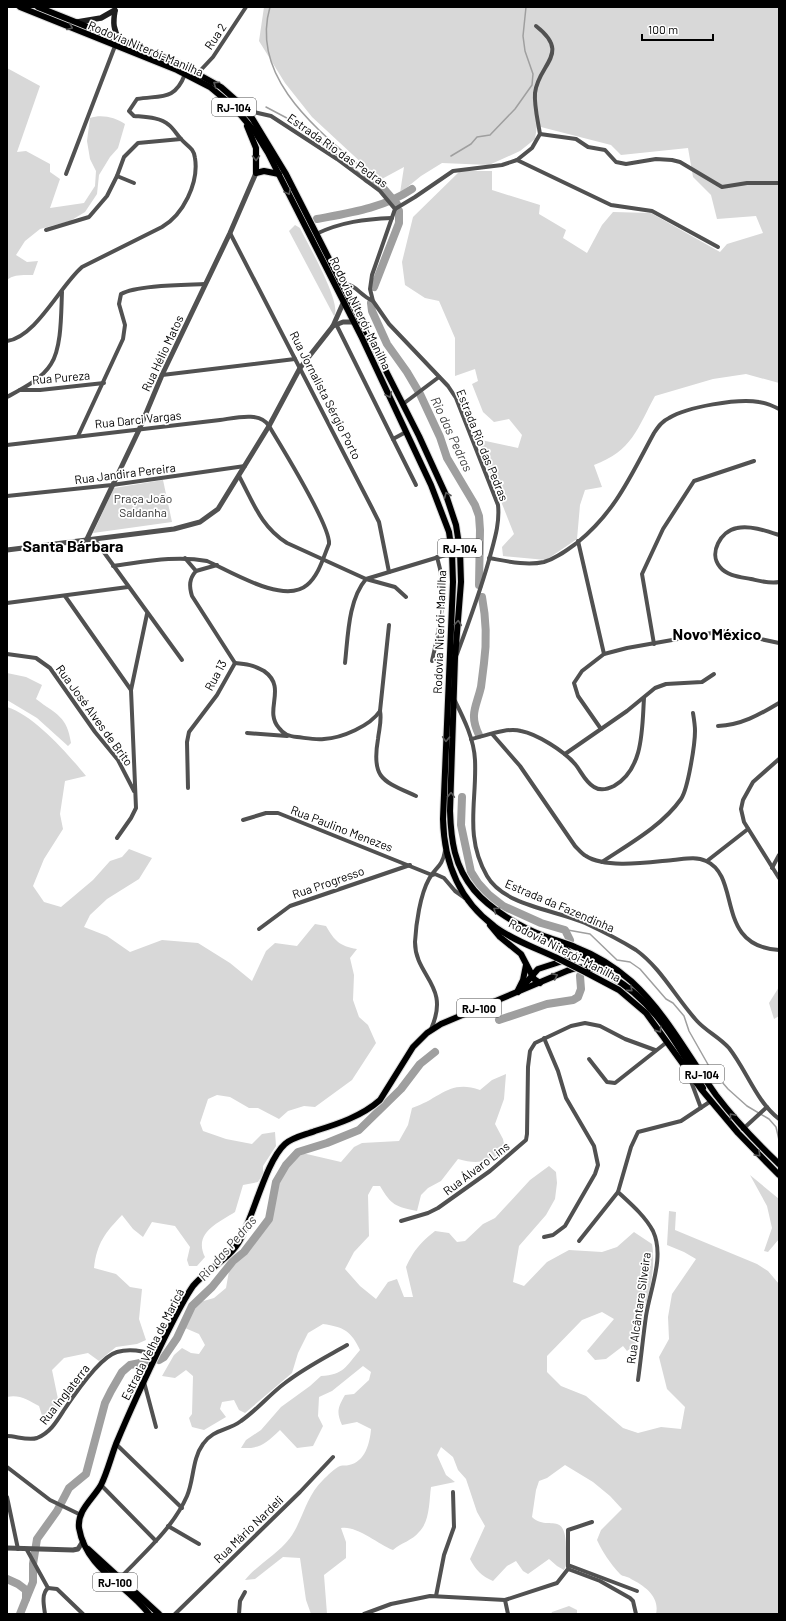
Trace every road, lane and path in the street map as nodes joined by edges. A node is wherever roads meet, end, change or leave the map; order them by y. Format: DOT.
graph roads {
  1 [pos="20,7"];
  2 [pos="38,7"];
  3 [pos="246,7"];
  4 [pos="115,8"];
  5 [pos="73,22"];
  6 [pos="536,26"];
  7 [pos="121,40"];
  8 [pos="115,46"];
  9 [pos="198,73"];
  10 [pos="185,74"];
  11 [pos="245,110"];
  12 [pos="243,117"];
  13 [pos="540,134"];
  14 [pos="181,139"];
  15 [pos="517,160"];
  16 [pos="256,172"];
  17 [pos="66,174"];
  18 [pos="279,174"];
  19 [pos="117,176"];
  20 [pos="134,183"];
  21 [pos="779,183"];
  22 [pos="395,209"];
  23 [pos="392,218"];
  24 [pos="46,230"];
  25 [pos="230,233"];
  26 [pos="316,234"];
  27 [pos="718,247"];
  28 [pos="340,283"];
  29 [pos="205,284"];
  30 [pos="62,291"];
  31 [pos="344,301"];
  32 [pos="373,301"];
  33 [pos="354,322"];
  34 [pos="335,325"];
  35 [pos="7,341"];
  36 [pos="295,359"];
  37 [pos="300,368"];
  38 [pos="162,375"];
  39 [pos="439,377"];
  40 [pos="104,383"];
  41 [pos="20,390"];
  42 [pos="7,396"];
  43 [pos="403,404"];
  44 [pos="779,410"];
  45 [pos="269,426"];
  46 [pos="139,430"];
  47 [pos="406,432"];
  48 [pos="78,436"];
  49 [pos="393,439"];
  50 [pos="7,445"];
  51 [pos="754,461"];
  52 [pos="245,466"];
  53 [pos="239,476"];
  54 [pos="112,485"];
  55 [pos="416,485"];
  56 [pos="7,496"];
  57 [pos="779,535"];
  58 [pos="95,540"];
  59 [pos="86,541"];
  60 [pos="578,542"];
  61 [pos="7,550"];
  62 [pos="452,553"];
  63 [pos="437,557"];
  64 [pos="185,558"];
  65 [pos="489,558"];
  66 [pos="323,560"];
  67 [pos="217,565"];
  68 [pos="113,566"];
  69 [pos="196,571"];
  70 [pos="389,572"];
  71 [pos="366,579"];
  72 [pos="779,582"];
  73 [pos="128,587"];
  74 [pos="65,596"];
  75 [pos="406,597"];
  76 [pos="7,603"];
  77 [pos="147,614"];
  78 [pos="388,625"];
  79 [pos="779,643"];
  80 [pos="654,644"];
  81 [pos="7,654"];
  82 [pos="604,654"];
  83 [pos="456,658"];
  84 [pos="182,660"];
  85 [pos="432,661"];
  86 [pos="345,663"];
  87 [pos="235,664"];
  88 [pos="714,674"];
  89 [pos="131,690"];
  90 [pos="644,698"];
  91 [pos="455,700"];
  92 [pos="779,703"];
  93 [pos="380,711"];
  94 [pos="693,713"];
  95 [pos="718,726"];
  96 [pos="601,729"];
  97 [pos="247,732"];
  98 [pos="493,735"];
  99 [pos="287,736"];
  100 [pos="471,739"];
  101 [pos="566,754"];
  102 [pos="779,759"];
  103 [pos="188,788"];
  104 [pos="135,793"];
  105 [pos="416,796"];
  106 [pos="243,820"];
  107 [pos="748,829"];
  108 [pos="117,838"];
  109 [pos="445,850"];
  110 [pos="779,855"];
  111 [pos="707,861"];
  112 [pos="602,862"];
  113 [pos="410,865"];
  114 [pos="772,868"];
  115 [pos="432,875"];
  116 [pos="779,878"];
  117 [pos="467,899"];
  118 [pos="484,918"];
  119 [pos="259,929"];
  120 [pos="542,936"];
  121 [pos="779,950"];
  122 [pos="573,957"];
  123 [pos="526,964"];
  124 [pos="569,970"];
  125 [pos="532,974"];
  126 [pos="630,981"];
  127 [pos="540,982"];
  128 [pos="518,992"];
  129 [pos="436,1015"];
  130 [pos="441,1024"];
  131 [pos="430,1031"];
  132 [pos="544,1038"];
  133 [pos="667,1042"];
  134 [pos="656,1050"];
  135 [pos="589,1059"];
  136 [pos="689,1074"];
  137 [pos="711,1101"];
  138 [pos="766,1107"];
  139 [pos="701,1108"];
  140 [pos="779,1119"];
  141 [pos="743,1129"];
  142 [pos="779,1164"];
  143 [pos="779,1175"];
  144 [pos="618,1192"];
  145 [pos="401,1221"];
  146 [pos="544,1237"];
  147 [pos="579,1241"];
  148 [pos="347,1345"];
  149 [pos="156,1355"];
  150 [pos="143,1379"];
  151 [pos="638,1380"];
  152 [pos="156,1427"];
  153 [pos="7,1436"];
  154 [pos="116,1444"];
  155 [pos="333,1457"];
  156 [pos="7,1467"];
  157 [pos="101,1485"];
  158 [pos="453,1492"];
  159 [pos="7,1497"];
  160 [pos="182,1508"];
  161 [pos="81,1515"];
  162 [pos="592,1522"];
  163 [pos="168,1526"];
  164 [pos="156,1541"];
  165 [pos="84,1544"];
  166 [pos="199,1544"];
  167 [pos="7,1548"];
  168 [pos="18,1549"];
  169 [pos="27,1550"];
  170 [pos="568,1567"];
  171 [pos="120,1578"];
  172 [pos="48,1588"];
  173 [pos="637,1591"];
  174 [pos="245,1592"];
  175 [pos="436,1596"];
  176 [pos="505,1600"];
  177 [pos="147,1601"];
  178 [pos="144,1608"];
  179 [pos="45,1614"];
  180 [pos="83,1614"];
  181 [pos="141,1614"];
  182 [pos="149,1614"];
  183 [pos="159,1614"];
  184 [pos="175,1614"];
  185 [pos="239,1614"];
  186 [pos="364,1614"];
  187 [pos="508,1614"];
  188 [pos="636,1614"];
  1 -- 8 [label="main road, Rodovia Niterói-Manilha / RJ-104, one-way"];
  2 -- 5 [label="main road, Rodovia Niterói-Manilha / RJ-104"];
  3 -- 9 [label="street, Rua 2"];
  4 -- 5 [label="main road"];
  4 -- 7 [label="main road"];
  5 -- 7 [label="main road, Rodovia Niterói-Manilha / RJ-104"];
  6 -- 13 [label="street"];
  7 -- 9 [label="main road, Rodovia Niterói-Manilha / RJ-104"];
  8 -- 10 [label="main road, Rodovia Niterói-Manilha / RJ-104"];
  8 -- 17 [label="street"];
  11 -- 9 [label="main road, Rodovia Niterói-Manilha / RJ-104, one-way"];
  10 -- 12 [label="main road, Rodovia Niterói-Manilha / RJ-104"];
  10 -- 14 [label="street"];
  11 -- 22 [label="street, Estrada Rio das Pedras"];
  11 -- 26 [label="main road, Rodovia Niterói-Manilha / RJ-104"];
  12 -- 16 [label="main road, one-way"];
  12 -- 18 [label="main road, Rodovia Niterói-Manilha / RJ-104"];
  13 -- 15 [label="street"];
  13 -- 21 [label="street"];
  14 -- 19 [label="street"];
  14 -- 30 [label="street"];
  15 -- 22 [label="street"];
  15 -- 27 [label="street"];
  16 -- 18 [label="main road"];
  16 -- 25 [label="street, Rua Hélio Matos"];
  18 -- 31 [label="main road, Rodovia Niterói-Manilha / RJ-104, one-way"];
  19 -- 20 [label="street"];
  19 -- 24 [label="street"];
  22 -- 23 [label="street, Estrada Rio das Pedras"];
  23 -- 26 [label="street"];
  23 -- 32 [label="street, Estrada Rio das Pedras"];
  25 -- 29 [label="street, Rua Hélio Matos"];
  25 -- 36 [label="street, Rua Jornalista Sérgio Porto"];
  26 -- 28 [label="main road, Rodovia Niterói-Manilha / RJ-104"];
  28 -- 32 [label="street"];
  28 -- 43 [label="main road, Rodovia Niterói-Manilha / RJ-104"];
  29 -- 38 [label="street, Rua Hélio Matos"];
  29 -- 40 [label="street"];
  30 -- 35 [label="street"];
  30 -- 41 [label="street"];
  31 -- 33 [label="main road, Rodovia Niterói-Manilha / RJ-104"];
  31 -- 34 [label="street"];
  32 -- 39 [label="street, Estrada Rio das Pedras"];
  33 -- 34 [label="street"];
  33 -- 47 [label="main road, Rodovia Niterói-Manilha / RJ-104, one-way"];
  34 -- 37 [label="street"];
  34 -- 49 [label="street"];
  36 -- 37 [label="street, Rua Jornalista Sérgio Porto"];
  36 -- 38 [label="street"];
  37 -- 45 [label="street"];
  37 -- 70 [label="street, Rua Jornalista Sérgio Porto"];
  38 -- 46 [label="street, Rua Hélio Matos"];
  39 -- 43 [label="street"];
  39 -- 65 [label="street, Estrada Rio das Pedras"];
  40 -- 41 [label="street, Rua Pureza"];
  40 -- 48 [label="street"];
  41 -- 42 [label="street"];
  83 -- 43 [label="main road, Rodovia Niterói-Manilha / RJ-104, one-way"];
  44 -- 60 [label="street"];
  45 -- 46 [label="street, Rua Darci Vargas"];
  45 -- 52 [label="street"];
  45 -- 66 [label="street"];
  46 -- 48 [label="street, Rua Darci Vargas"];
  46 -- 54 [label="street, Rua Hélio Matos"];
  47 -- 49 [label="street"];
  47 -- 62 [label="main road, Rodovia Niterói-Manilha / RJ-104"];
  48 -- 50 [label="street, Rua Darci Vargas"];
  49 -- 55 [label="street"];
  51 -- 80 [label="street"];
  52 -- 53 [label="street"];
  52 -- 54 [label="street, Rua Jandira Pereira"];
  53 -- 58 [label="street"];
  53 -- 66 [label="street"];
  54 -- 56 [label="street, Rua Jandira Pereira"];
  54 -- 59 [label="street, Rua Hélio Matos"];
  57 -- 72 [label="street"];
  58 -- 59 [label="street"];
  58 -- 68 [label="street"];
  59 -- 61 [label="street"];
  60 -- 65 [label="street"];
  60 -- 82 [label="street"];
  62 -- 63 [label="street"];
  62 -- 109 [label="main road, Rodovia Niterói-Manilha / RJ-104, one-way"];
  63 -- 70 [label="street"];
  63 -- 85 [label="street"];
  64 -- 67 [label="street"];
  64 -- 68 [label="street"];
  64 -- 69 [label="street"];
  65 -- 83 [label="street, Estrada Rio das Pedras"];
  66 -- 67 [label="street"];
  66 -- 71 [label="street"];
  67 -- 69 [label="street"];
  68 -- 73 [label="street"];
  69 -- 87 [label="street, Rua 13"];
  70 -- 71 [label="street"];
  71 -- 75 [label="street"];
  71 -- 86 [label="street"];
  73 -- 74 [label="street"];
  73 -- 77 [label="street"];
  74 -- 76 [label="street"];
  74 -- 89 [label="street"];
  77 -- 84 [label="street"];
  77 -- 89 [label="street"];
  78 -- 93 [label="street"];
  79 -- 80 [label="street"];
  80 -- 82 [label="street"];
  81 -- 104 [label="street, Rua José Alves de Brito"];
  82 -- 96 [label="street"];
  83 -- 91 [label="main road, Rodovia Niterói-Manilha / RJ-104"];
  87 -- 99 [label="street"];
  87 -- 103 [label="street, Rua 13"];
  88 -- 90 [label="street"];
  89 -- 104 [label="street"];
  90 -- 96 [label="street"];
  90 -- 101 [label="street"];
  91 -- 100 [label="street, Estrada da Fazendinha"];
  120 -- 91 [label="main road, Rodovia Niterói-Manilha / RJ-104, one-way"];
  92 -- 95 [label="street"];
  93 -- 99 [label="street"];
  93 -- 105 [label="street"];
  94 -- 112 [label="street"];
  96 -- 101 [label="street"];
  97 -- 99 [label="street"];
  98 -- 100 [label="street"];
  98 -- 101 [label="street"];
  98 -- 112 [label="street"];
  100 -- 138 [label="street, Estrada da Fazendinha"];
  102 -- 107 [label="street"];
  104 -- 108 [label="street"];
  106 -- 113 [label="street, Rua Paulino Menezes"];
  107 -- 111 [label="street"];
  107 -- 114 [label="street"];
  109 -- 115 [label="street"];
  109 -- 117 [label="main road, Rodovia Niterói-Manilha / RJ-104"];
  110 -- 114 [label="street"];
  111 -- 112 [label="street"];
  111 -- 121 [label="street"];
  113 -- 115 [label="street, Rua Paulino Menezes"];
  113 -- 119 [label="street, Rua Progresso"];
  114 -- 116 [label="street"];
  115 -- 117 [label="street, Rua Paulino Menezes"];
  115 -- 129 [label="street"];
  117 -- 118 [label="main road, Rodovia Niterói-Manilha / RJ-104"];
  118 -- 123 [label="main road"];
  118 -- 133 [label="main road, Rodovia Niterói-Manilha / RJ-104, one-way, bridge"];
  120 -- 122 [label="main road"];
  120 -- 126 [label="main road, Rodovia Niterói-Manilha / RJ-104"];
  122 -- 124 [label="main road"];
  122 -- 125 [label="main road"];
  122 -- 126 [label="main road"];
  123 -- 125 [label="main road"];
  123 -- 128 [label="main road"];
  127 -- 124 [label="main road, RJ-100, one-way"];
  124 -- 137 [label="main road, one-way"];
  125 -- 127 [label="main road"];
  125 -- 128 [label="main road"];
  141 -- 126 [label="main road, Rodovia Niterói-Manilha / RJ-104, one-way"];
  127 -- 128 [label="main road, RJ-100"];
  128 -- 130 [label="main road, RJ-100"];
  129 -- 130 [label="street"];
  129 -- 131 [label="street"];
  130 -- 131 [label="main road, RJ-100"];
  131 -- 149 [label="main road, Estrada Velha de Maricá / RJ-100"];
  132 -- 134 [label="street, Rua Álvaro Lins"];
  132 -- 145 [label="street, Rua Álvaro Lins"];
  132 -- 146 [label="street"];
  133 -- 134 [label="street"];
  133 -- 136 [label="main road, Rodovia Niterói-Manilha / RJ-104"];
  134 -- 135 [label="street"];
  136 -- 137 [label="main road, Rodovia Niterói-Manilha / RJ-104"];
  136 -- 139 [label="street"];
  137 -- 139 [label="street"];
  137 -- 143 [label="main road, Rodovia Niterói-Manilha / RJ-104, one-way"];
  138 -- 140 [label="street, Estrada da Fazendinha"];
  138 -- 141 [label="street"];
  139 -- 144 [label="street"];
  141 -- 142 [label="main road, Rodovia Niterói-Manilha / RJ-104"];
  144 -- 147 [label="street"];
  144 -- 151 [label="street, Rua Alcântara Silveira"];
  148 -- 160 [label="street"];
  149 -- 150 [label="main road, Estrada Velha de Maricá / RJ-100"];
  149 -- 153 [label="street, Rua Inglaterra"];
  150 -- 152 [label="street"];
  150 -- 154 [label="main road, Estrada Velha de Maricá / RJ-100"];
  154 -- 157 [label="main road, Estrada Velha de Maricá / RJ-100"];
  154 -- 160 [label="street"];
  155 -- 184 [label="street, Rua Mário Nardeli"];
  156 -- 161 [label="street"];
  157 -- 161 [label="main road, Estrada Velha de Maricá / RJ-100"];
  157 -- 164 [label="street"];
  158 -- 175 [label="street"];
  159 -- 168 [label="street"];
  160 -- 163 [label="street"];
  161 -- 165 [label="main road, RJ-100"];
  162 -- 170 [label="street"];
  163 -- 164 [label="street"];
  163 -- 166 [label="street"];
  164 -- 171 [label="street"];
  165 -- 169 [label="street"];
  165 -- 171 [label="main road, RJ-100"];
  165 -- 178 [label="main road, RJ-100"];
  167 -- 168 [label="street"];
  168 -- 169 [label="street"];
  169 -- 172 [label="street"];
  170 -- 173 [label="street"];
  170 -- 176 [label="street"];
  170 -- 188 [label="street"];
  171 -- 177 [label="main road, RJ-100"];
  172 -- 179 [label="street"];
  172 -- 180 [label="street"];
  174 -- 185 [label="street"];
  175 -- 176 [label="street"];
  175 -- 186 [label="street"];
  176 -- 187 [label="street"];
  177 -- 178 [label="street"];
  177 -- 183 [label="main road, RJ-100"];
  178 -- 181 [label="street"];
  178 -- 182 [label="main road, RJ-100"];
}
